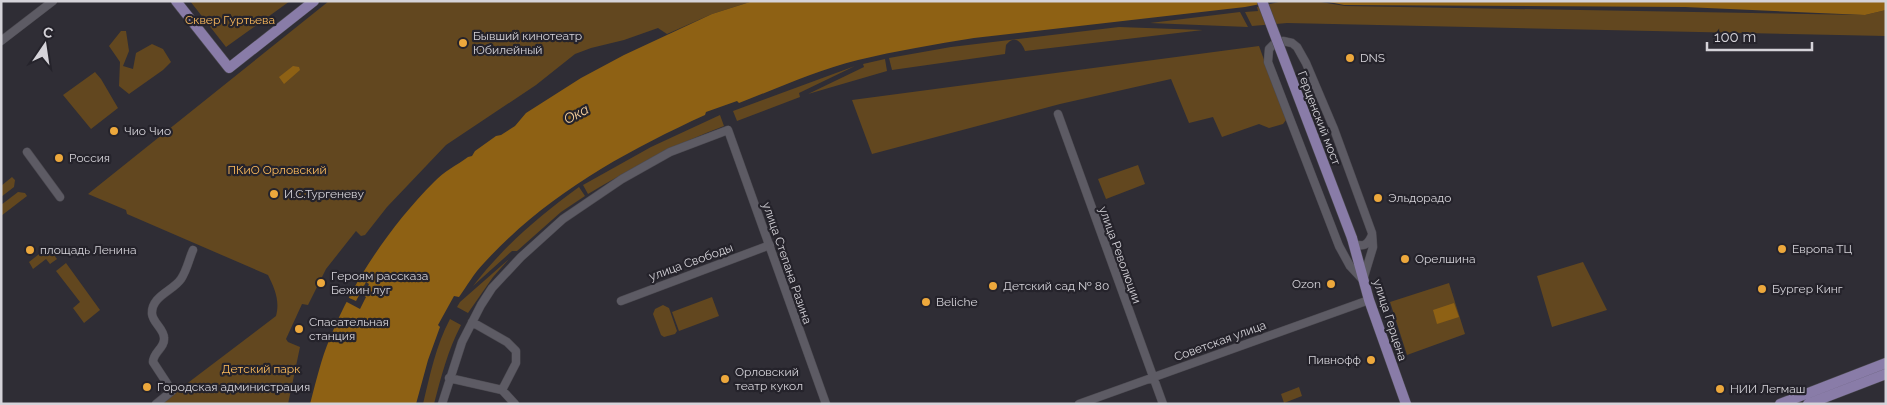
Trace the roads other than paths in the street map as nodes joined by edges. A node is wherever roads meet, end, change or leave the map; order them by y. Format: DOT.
graph roads {
  1 [pos="53,1"];
  2 [pos="176,1"];
  3 [pos="314,1"];
  4 [pos="1262,1"];
  5 [pos="1,40"];
  6 [pos="1058,114"];
  7 [pos="28,152"];
  8 [pos="60,197"];
  9 [pos="1372,235"];
  10 [pos="1352,241"];
  11 [pos="770,245"];
  12 [pos="193,250"];
  13 [pos="1363,280"];
  14 [pos="1369,300"];
  15 [pos="621,301"];
  16 [pos="472,322"];
  17 [pos="1886,364"];
  18 [pos="1886,374"];
  19 [pos="449,378"];
  20 [pos="1153,378"];
  21 [pos="502,390"];
  22 [pos="156,404"];
  23 [pos="442,404"];
  24 [pos="515,404"];
  25 [pos="826,404"];
  26 [pos="1079,404"];
  27 [pos="1163,404"];
  28 [pos="1406,404"];
  29 [pos="1780,404"];
  30 [pos="1808,404"];
  1 -- 5 [label="street"];
  2 -- 3 [label="main road"];
  4 -- 10 [label="main road, Герценский мост, bridge"];
  6 -- 20 [label="street, улица Революции"];
  7 -- 8 [label="street"];
  9 -- 10 [label="street"];
  9 -- 13 [label="street"];
  9 -- 13 [label="street"];
  10 -- 13 [label="main road, улица Герцена"];
  11 -- 15 [label="street, улица Свободы"];
  11 -- 16 [label="street, улица Степана Разина"];
  11 -- 25 [label="street, улица Степана Разина"];
  12 -- 22 [label="street"];
  13 -- 14 [label="main road, улица Герцена"];
  14 -- 20 [label="street, Советская улица"];
  14 -- 28 [label="main road, улица Герцена"];
  16 -- 19 [label="street"];
  16 -- 21 [label="street"];
  17 -- 29 [label="main road"];
  18 -- 30 [label="main road"];
  19 -- 21 [label="street"];
  19 -- 23 [label="street"];
  20 -- 26 [label="street, Советская улица"];
  20 -- 27 [label="street, улица Революции"];
  21 -- 24 [label="street"];
}
